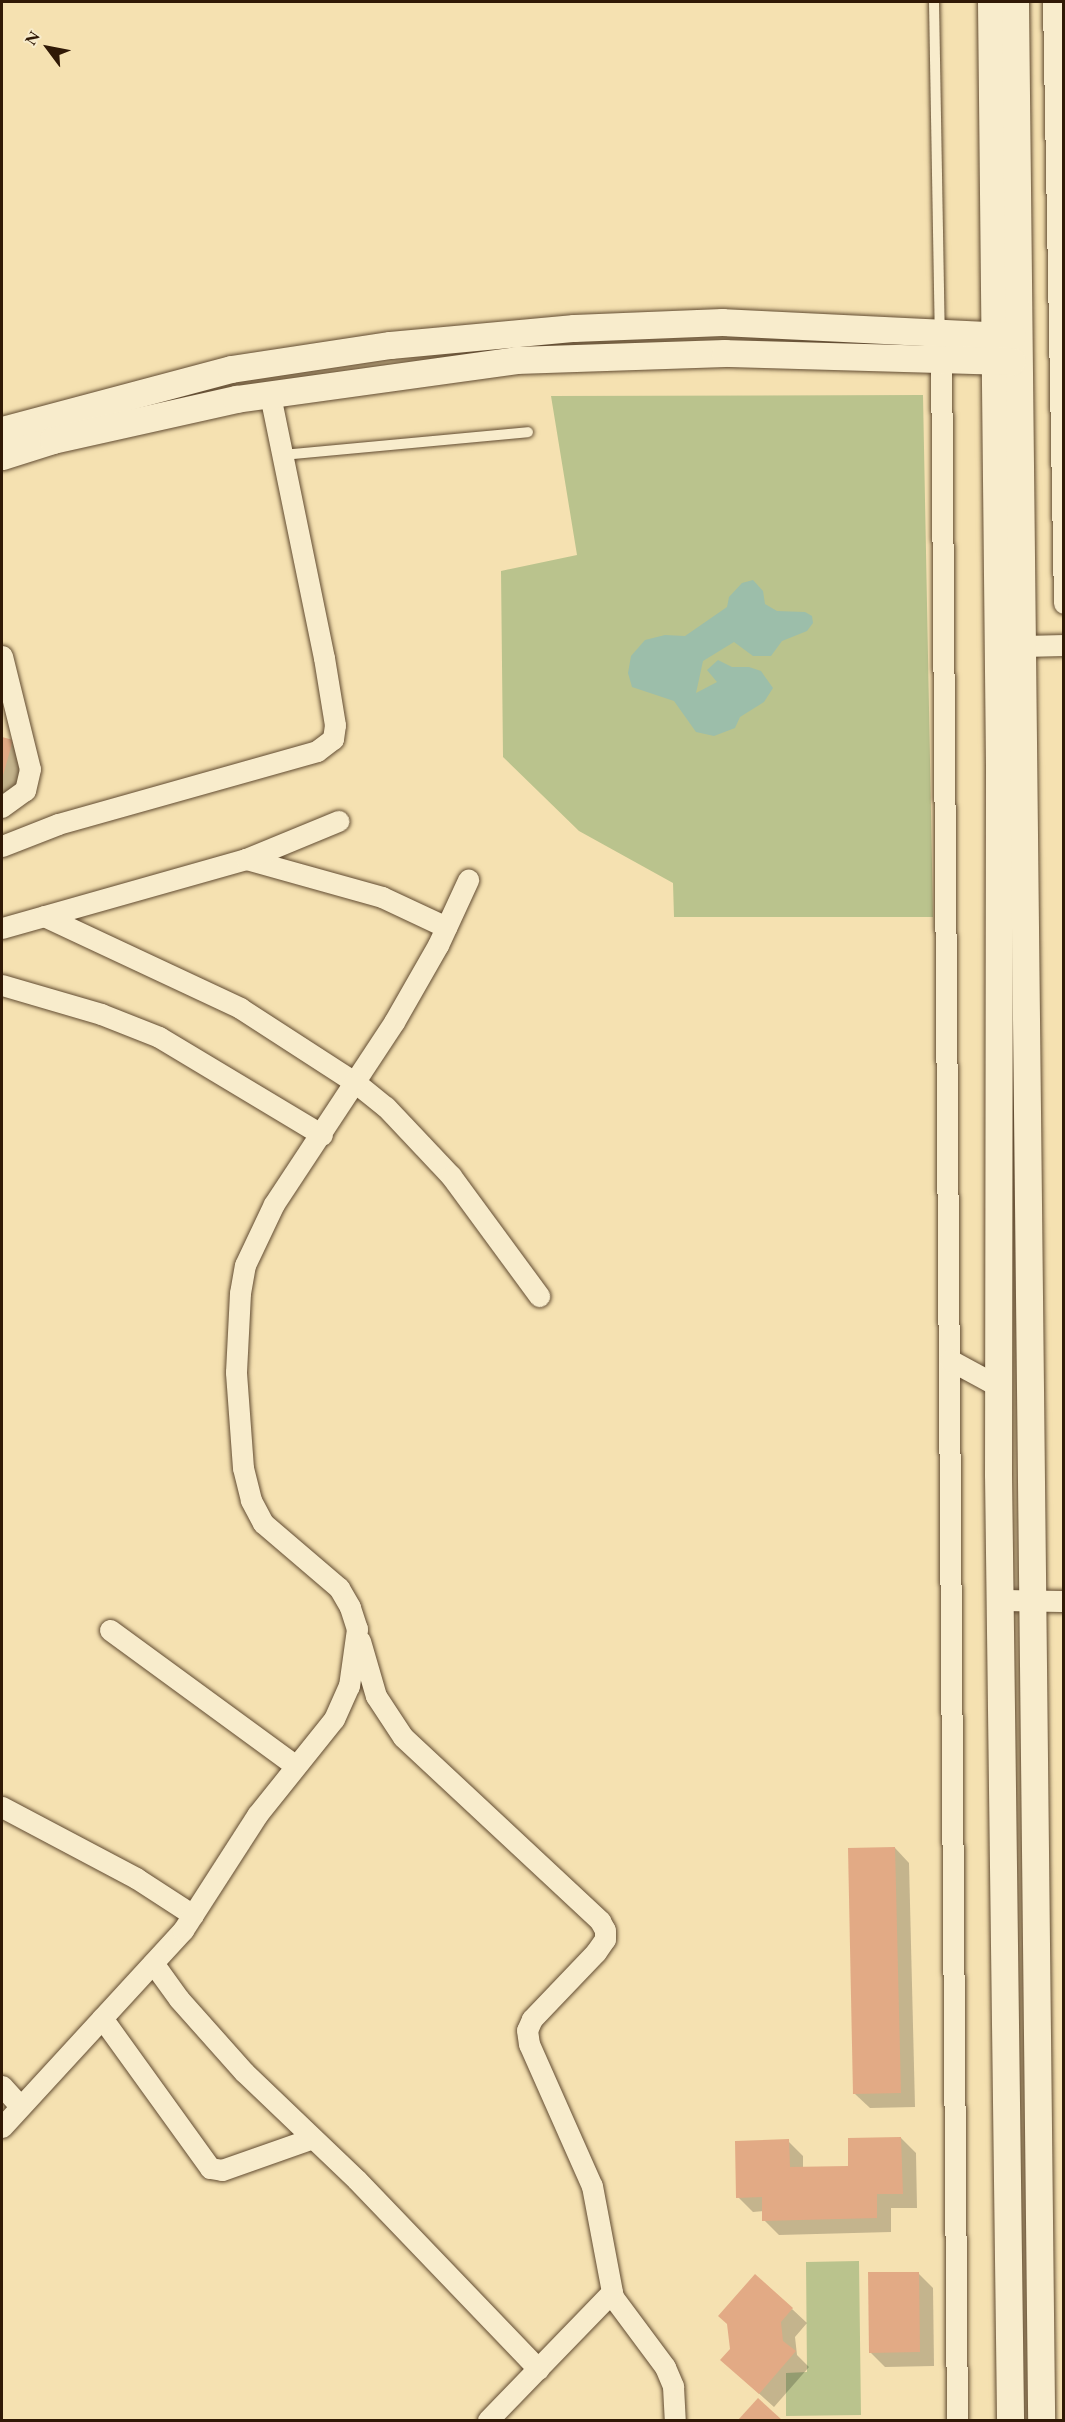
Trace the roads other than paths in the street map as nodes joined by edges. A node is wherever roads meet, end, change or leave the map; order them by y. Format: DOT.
graph roads {
  1 [pos="934,2"];
  2 [pos="991,2"];
  3 [pos="1015,2"];
  4 [pos="1053,2"];
  5 [pos="1061,287"];
  6 [pos="940,330"];
  7 [pos="1007,349"];
  8 [pos="941,359"];
  9 [pos="270,394"];
  10 [pos="1062,420"];
  11 [pos="2,430"];
  12 [pos="528,432"];
  13 [pos="282,455"];
  14 [pos="2,456"];
  15 [pos="1064,603"];
  16 [pos="1064,645"];
  17 [pos="1023,646"];
  18 [pos="2,656"];
  19 [pos="2,807"];
  20 [pos="338,821"];
  21 [pos="2,846"];
  22 [pos="246,859"];
  23 [pos="468,880"];
  24 [pos="44,915"];
  25 [pos="446,927"];
  26 [pos="2,928"];
  27 [pos="2,985"];
  28 [pos="356,1083"];
  29 [pos="322,1135"];
  30 [pos="539,1296"];
  31 [pos="960,1365"];
  32 [pos="998,1386"];
  33 [pos="1001,1600"];
  34 [pos="1032,1600"];
  35 [pos="1064,1601"];
  36 [pos="357,1629"];
  37 [pos="110,1630"];
  38 [pos="296,1766"];
  39 [pos="2,1807"];
  40 [pos="193,1915"];
  41 [pos="153,1963"];
  42 [pos="102,2018"];
  43 [pos="2,2086"];
  44 [pos="18,2105"];
  45 [pos="2,2127"];
  46 [pos="313,2138"];
  47 [pos="612,2292"];
  48 [pos="538,2369"];
  49 [pos="488,2421"];
  50 [pos="675,2421"];
  51 [pos="957,2421"];
  52 [pos="1010,2421"];
  53 [pos="1041,2421"];
  1 -- 6 [label="lane"];
  2 -- 7 [label="street"];
  3 -- 7 [label="street"];
  4 -- 5 [label="street"];
  5 -- 10 [label="street"];
  6 -- 7 [label="street"];
  6 -- 8 [label="street"];
  6 -- 11 [label="street"];
  7 -- 8 [label="street"];
  7 -- 17 [label="street"];
  7 -- 32 [label="street"];
  8 -- 9 [label="street"];
  8 -- 31 [label="street"];
  9 -- 13 [label="street"];
  9 -- 14 [label="street"];
  10 -- 15 [label="street"];
  12 -- 13 [label="lane"];
  13 -- 21 [label="street"];
  16 -- 17 [label="street"];
  17 -- 34 [label="street"];
  18 -- 19 [label="street"];
  20 -- 22 [label="street"];
  22 -- 24 [label="street"];
  22 -- 25 [label="street"];
  23 -- 25 [label="street"];
  24 -- 26 [label="street"];
  24 -- 28 [label="street"];
  25 -- 28 [label="street"];
  27 -- 29 [label="street"];
  28 -- 29 [label="street"];
  28 -- 30 [label="street"];
  29 -- 36 [label="street"];
  31 -- 32 [label="street"];
  31 -- 51 [label="street"];
  32 -- 33 [label="street"];
  33 -- 34 [label="street"];
  33 -- 52 [label="street"];
  34 -- 35 [label="street"];
  34 -- 53 [label="street"];
  36 -- 38 [label="street"];
  36 -- 47 [label="street"];
  37 -- 38 [label="street"];
  38 -- 40 [label="street"];
  39 -- 40 [label="street"];
  40 -- 41 [label="street"];
  41 -- 42 [label="street"];
  41 -- 46 [label="street"];
  42 -- 44 [label="street"];
  42 -- 46 [label="street"];
  43 -- 44 [label="street"];
  44 -- 45 [label="street"];
  46 -- 48 [label="street"];
  47 -- 48 [label="street"];
  47 -- 50 [label="street"];
  48 -- 49 [label="street"];
}
